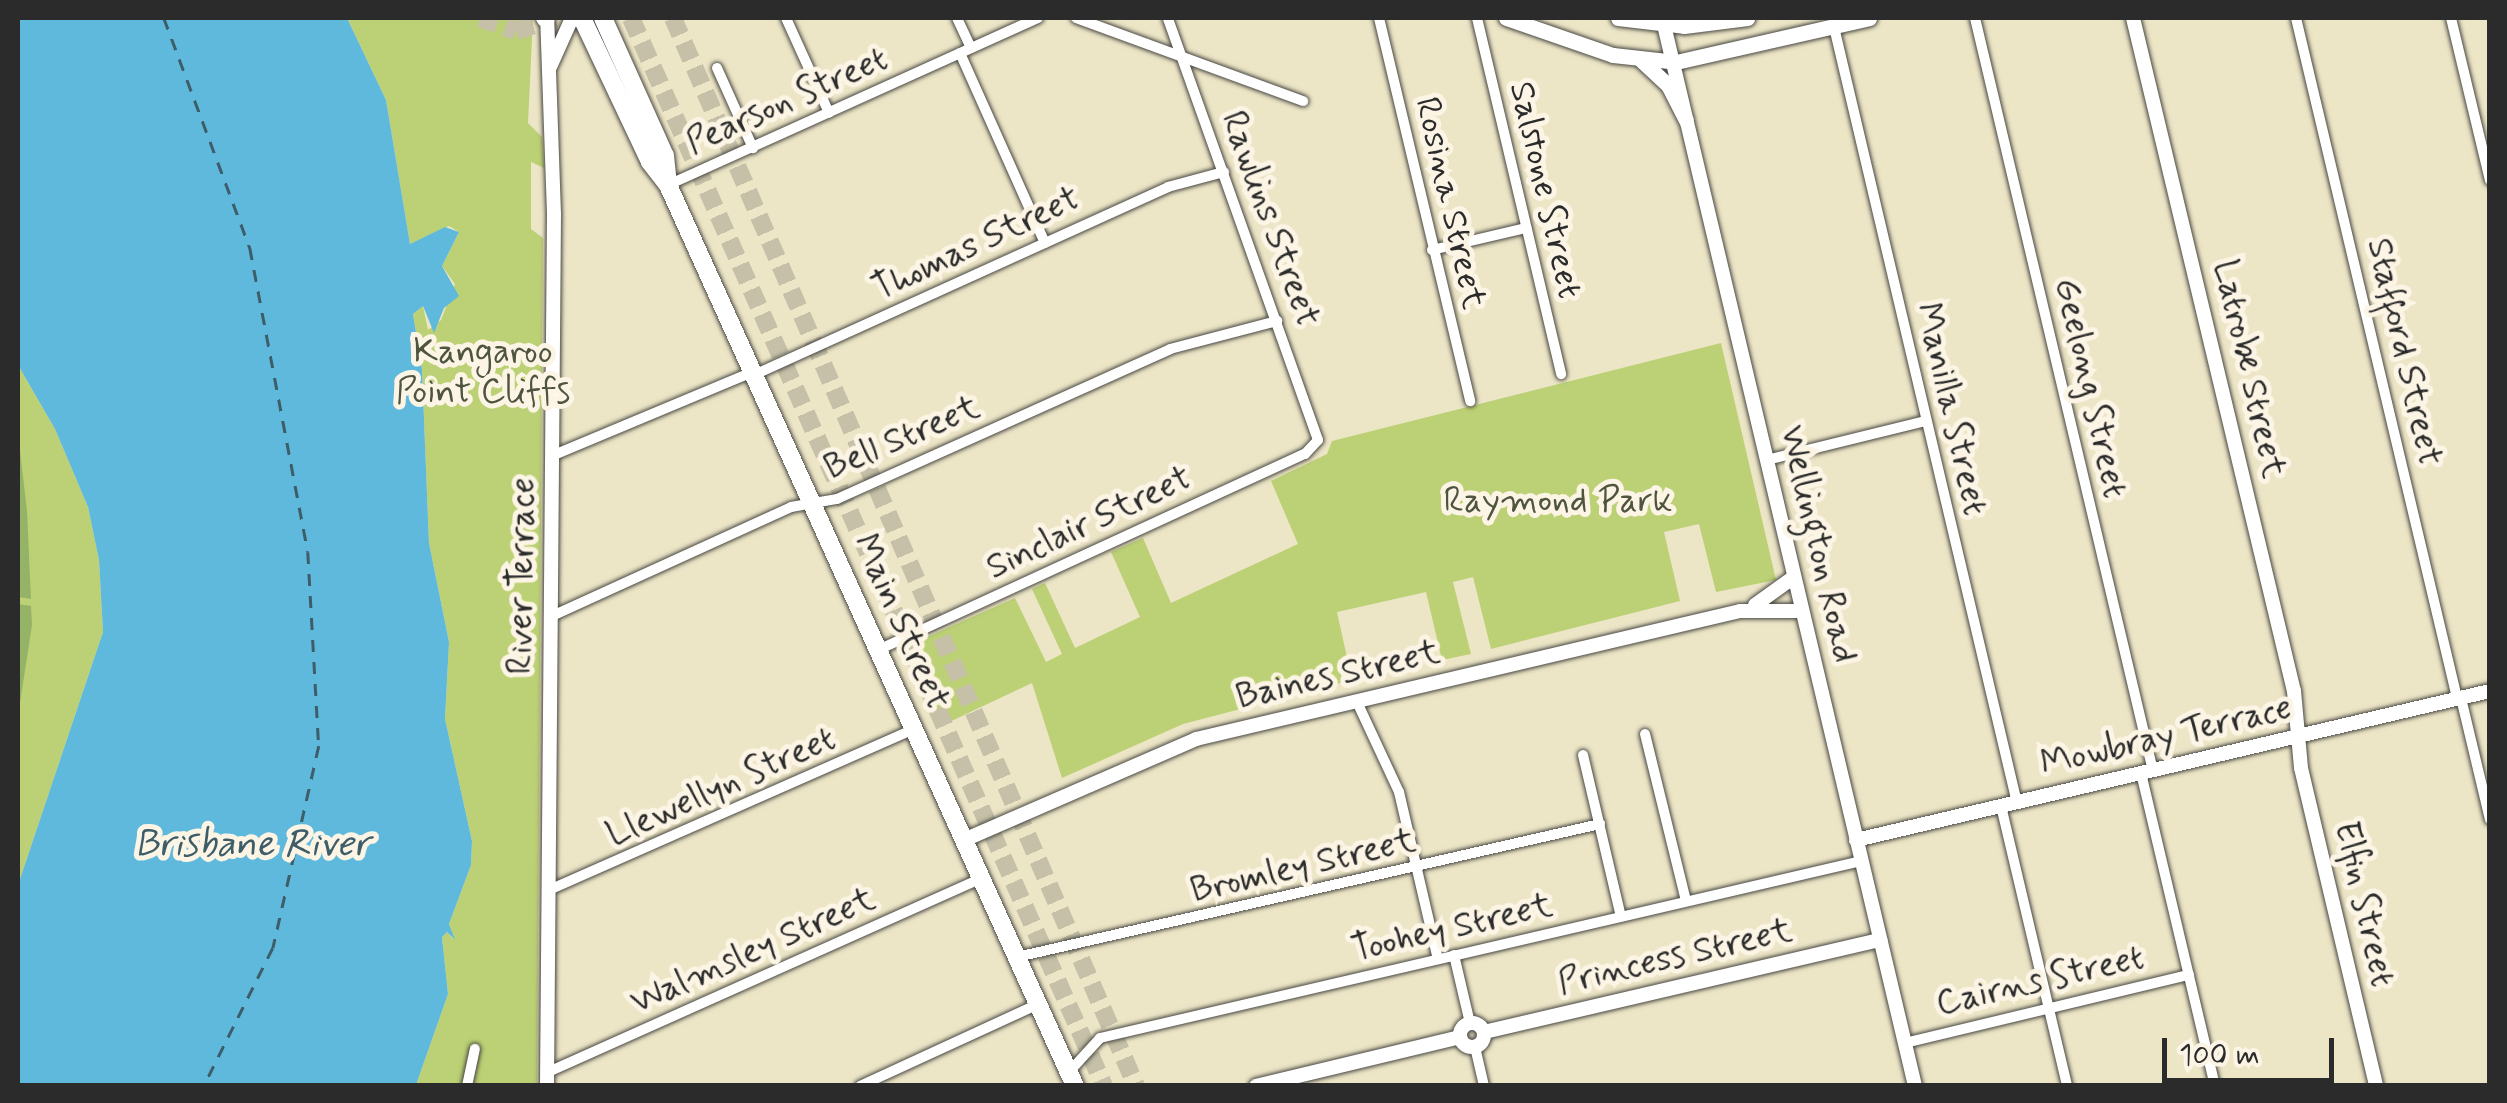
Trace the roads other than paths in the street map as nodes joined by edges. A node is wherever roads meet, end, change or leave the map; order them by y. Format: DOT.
graph roads {
  1 [pos="546,18"];
  2 [pos="572,18"];
  3 [pos="582,18"];
  4 [pos="606,18"];
  5 [pos="786,18"];
  6 [pos="957,18"];
  7 [pos="1038,18"];
  8 [pos="1076,18"];
  9 [pos="1168,18"];
  10 [pos="1379,18"];
  11 [pos="1477,18"];
  12 [pos="1506,18"];
  13 [pos="1626,18"];
  14 [pos="1747,18"];
  15 [pos="1869,18"];
  16 [pos="1975,18"];
  17 [pos="2132,18"];
  18 [pos="2296,18"];
  19 [pos="2451,18"];
  20 [pos="1664,21"];
  21 [pos="1834,27"];
  22 [pos="966,51"];
  23 [pos="1182,56"];
  24 [pos="1641,60"];
  25 [pos="1676,62"];
  26 [pos="550,67"];
  27 [pos="716,68"];
  28 [pos="1303,101"];
  29 [pos="829,113"];
  30 [pos="1686,120"];
  31 [pos="753,148"];
  32 [pos="1224,172"];
  33 [pos="2490,180"];
  34 [pos="668,185"];
  35 [pos="1526,228"];
  36 [pos="1045,242"];
  37 [pos="1432,250"];
  38 [pos="1277,321"];
  39 [pos="753,373"];
  40 [pos="1561,374"];
  41 [pos="1470,401"];
  42 [pos="1926,422"];
  43 [pos="1318,440"];
  44 [pos="554,454"];
  45 [pos="1768,460"];
  46 [pos="812,504"];
  47 [pos="1794,578"];
  48 [pos="1740,611"];
  49 [pos="1802,611"];
  50 [pos="552,616"];
  51 [pos="878,650"];
  52 [pos="2490,691"];
  53 [pos="2459,698"];
  54 [pos="1357,702"];
  55 [pos="914,729"];
  56 [pos="1645,734"];
  57 [pos="2297,736"];
  58 [pos="1583,755"];
  59 [pos="2147,772"];
  60 [pos="2016,803"];
  61 [pos="2488,804"];
  62 [pos="2000,806"];
  63 [pos="2490,820"];
  64 [pos="1600,824"];
  65 [pos="964,840"];
  66 [pos="1856,840"];
  67 [pos="1861,860"];
  68 [pos="1416,868"];
  69 [pos="981,878"];
  70 [pos="548,890"];
  71 [pos="1686,901"];
  72 [pos="1621,917"];
  73 [pos="1880,940"];
  74 [pos="1454,956"];
  75 [pos="1017,957"];
  76 [pos="1438,959"];
  77 [pos="2188,974"];
  78 [pos="1038,1004"];
  79 [pos="2048,1008"];
  80 [pos="1470,1023"];
  81 [pos="1484,1032"];
  82 [pos="1460,1038"];
  83 [pos="1905,1043"];
  84 [pos="1475,1047"];
  85 [pos="475,1048"];
  86 [pos="547,1079"];
  87 [pos="1072,1079"];
  88 [pos="467,1086"];
  89 [pos="860,1086"];
  90 [pos="1256,1086"];
  91 [pos="1484,1086"];
  92 [pos="1914,1086"];
  93 [pos="2067,1086"];
  94 [pos="2215,1086"];
  95 [pos="2376,1086"];
  1 -- 26 [label="main road, River Terrace"];
  2 -- 26 [label="main road, River Terrace"];
  3 -- 34 [label="highway, Main Street"];
  4 -- 34 [label="highway, Main Street"];
  5 -- 29 [label="street"];
  6 -- 22 [label="street"];
  7 -- 22 [label="street, Pearson Street"];
  8 -- 23 [label="street"];
  9 -- 23 [label="street, Rawlins Street"];
  10 -- 37 [label="street, Rosina Street"];
  11 -- 35 [label="street, Salstone Street"];
  12 -- 24 [label="main road"];
  13 -- 20 [label="main road"];
  14 -- 20 [label="main road"];
  15 -- 21 [label="main road"];
  16 -- 59 [label="street, Geelong Street"];
  17 -- 57 [label="main road, Latrobe Street"];
  18 -- 53 [label="street, Stafford Street"];
  19 -- 33 [label="street"];
  20 -- 25 [label="main road, Wellington Road"];
  21 -- 25 [label="main road"];
  21 -- 42 [label="street, Manilla Street"];
  22 -- 29 [label="street, Pearson Street"];
  22 -- 36 [label="street"];
  23 -- 28 [label="street"];
  23 -- 32 [label="street, Rawlins Street"];
  24 -- 25 [label="main road"];
  24 -- 30 [label="main road"];
  25 -- 30 [label="main road, Wellington Road"];
  26 -- 44 [label="main road, River Terrace"];
  27 -- 31 [label="street"];
  29 -- 31 [label="street, Pearson Street"];
  30 -- 45 [label="main road, Wellington Road"];
  31 -- 34 [label="street, Pearson Street"];
  32 -- 36 [label="street, Thomas Street"];
  32 -- 38 [label="street, Rawlins Street"];
  34 -- 39 [label="highway, Main Street"];
  35 -- 37 [label="street"];
  35 -- 40 [label="street, Salstone Street"];
  36 -- 39 [label="street, Thomas Street"];
  37 -- 41 [label="street, Rosina Street"];
  38 -- 43 [label="street, Rawlins Street"];
  38 -- 46 [label="street, Bell Street"];
  39 -- 44 [label="street, Thomas Street"];
  39 -- 46 [label="highway, Main Street"];
  42 -- 45 [label="street"];
  42 -- 60 [label="street, Manilla Street"];
  43 -- 51 [label="street, Sinclair Street"];
  44 -- 50 [label="main road, River Terrace"];
  45 -- 47 [label="main road, Wellington Road"];
  46 -- 50 [label="street, Bell Street"];
  46 -- 51 [label="highway, Main Street"];
  47 -- 48 [label="main road, Baines Street"];
  47 -- 49 [label="main road, Wellington Road"];
  48 -- 49 [label="main road, Baines Street"];
  48 -- 54 [label="main road, Baines Street"];
  49 -- 66 [label="main road, Wellington Road"];
  50 -- 70 [label="main road, River Terrace"];
  51 -- 55 [label="highway, Main Street"];
  52 -- 53 [label="main road, Mowbray Terrace"];
  53 -- 57 [label="main road, Mowbray Terrace"];
  53 -- 61 [label="street, Stafford Street"];
  54 -- 65 [label="main road, Baines Street"];
  54 -- 68 [label="street"];
  55 -- 65 [label="highway, Main Street"];
  55 -- 70 [label="street, Llewellyn Street"];
  56 -- 71 [label="street"];
  57 -- 59 [label="main road, Mowbray Terrace"];
  57 -- 95 [label="main road, Elfin Street"];
  58 -- 64 [label="street"];
  59 -- 60 [label="main road, Mowbray Terrace"];
  59 -- 77 [label="street, Geelong Street"];
  60 -- 62 [label="main road, Mowbray Terrace"];
  61 -- 63 [label="street, Stafford Street"];
  62 -- 66 [label="main road, Mowbray Terrace"];
  62 -- 79 [label="street"];
  64 -- 68 [label="street, Bromley Street"];
  64 -- 72 [label="street"];
  65 -- 69 [label="highway, Main Street"];
  66 -- 67 [label="main road, Wellington Road"];
  67 -- 71 [label="street, Toohey Street"];
  67 -- 73 [label="main road, Wellington Road"];
  68 -- 75 [label="street, Bromley Street"];
  68 -- 76 [label="street"];
  69 -- 75 [label="highway, Main Street"];
  69 -- 86 [label="street, Walmsley Street"];
  70 -- 86 [label="main road, River Terrace"];
  71 -- 72 [label="street, Toohey Street"];
  72 -- 74 [label="street, Toohey Street"];
  73 -- 81 [label="main road, Princess Street"];
  73 -- 83 [label="main road, Wellington Road"];
  74 -- 76 [label="street, Toohey Street"];
  74 -- 80 [label="street"];
  75 -- 78 [label="highway, Main Street"];
  76 -- 87 [label="street, Toohey Street"];
  77 -- 79 [label="street, Cairns Street"];
  77 -- 94 [label="street, Geelong Street"];
  78 -- 87 [label="highway, Main Street"];
  78 -- 89 [label="street"];
  79 -- 83 [label="street, Cairns Street"];
  79 -- 93 [label="street"];
  80 -- 81 [label="main road"];
  80 -- 82 [label="main road"];
  81 -- 84 [label="main road"];
  82 -- 84 [label="main road"];
  82 -- 90 [label="main road"];
  83 -- 92 [label="main road, Wellington Road"];
  84 -- 91 [label="street"];
  85 -- 88 [label="street"];
}
